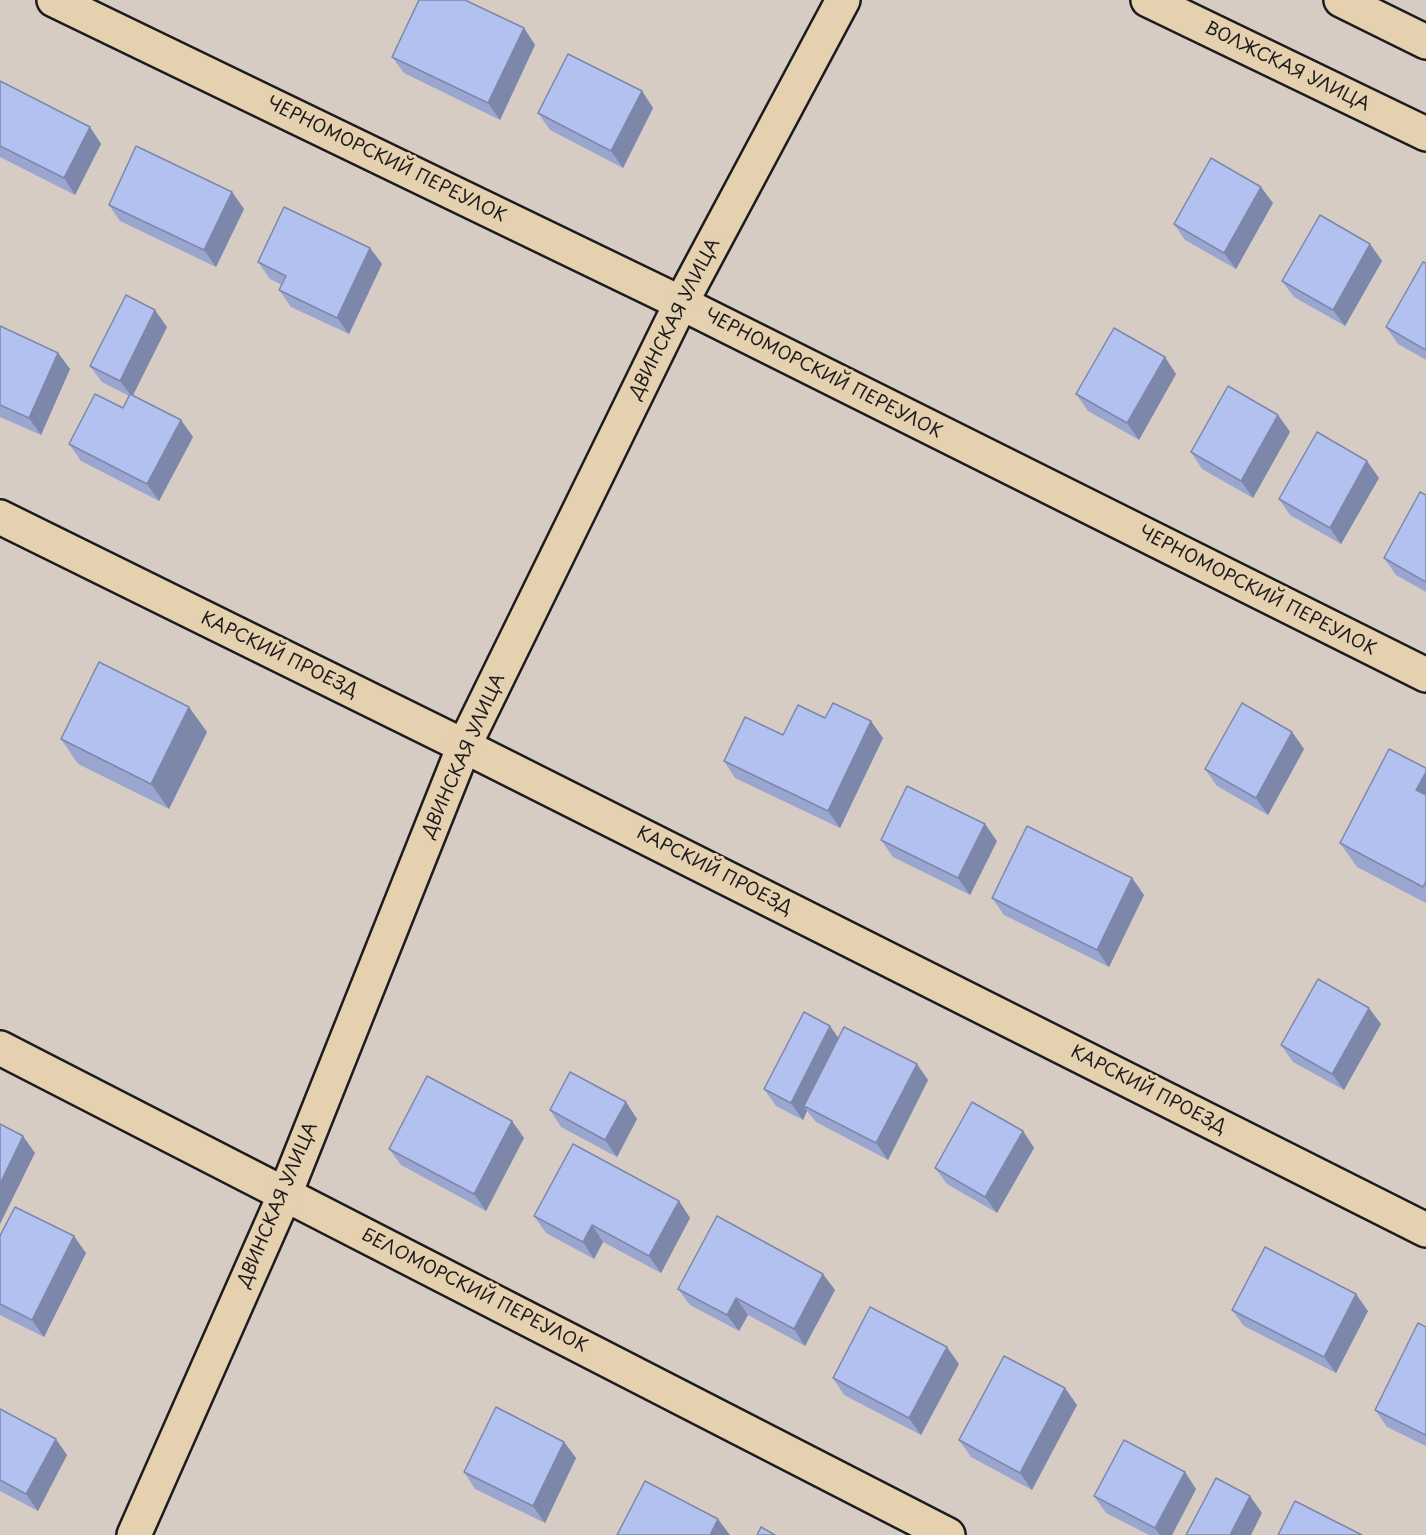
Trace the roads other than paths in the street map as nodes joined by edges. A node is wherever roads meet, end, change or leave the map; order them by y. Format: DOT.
graph roads {
  1 [pos="54,0"];
  2 [pos="843,0"];
  3 [pos="1148,0"];
  4 [pos="1341,0"];
  5 [pos="1426,42"];
  6 [pos="1426,134"];
  7 [pos="681,303"];
  8 [pos="0,518"];
  9 [pos="1426,675"];
  10 [pos="464,746"];
  11 [pos="0,1048"];
  12 [pos="285,1194"];
  13 [pos="1426,1230"];
  14 [pos="134,1535"];
  15 [pos="948,1535"];
  1 -- 7 [label="street, ЧЕРНОМОРСКИЙ ПЕРЕУЛОК"];
  2 -- 7 [label="street, ДВИНСКАЯ УЛИЦА"];
  3 -- 6 [label="street, ВОЛЖСКАЯ УЛИЦА"];
  4 -- 5 [label="street"];
  7 -- 9 [label="street, ЧЕРНОМОРСКИЙ ПЕРЕУЛОК"];
  7 -- 10 [label="street, ДВИНСКАЯ УЛИЦА"];
  8 -- 10 [label="street, КАРСКИЙ ПРОЕЗД"];
  10 -- 12 [label="street, ДВИНСКАЯ УЛИЦА"];
  10 -- 13 [label="street, КАРСКИЙ ПРОЕЗД"];
  11 -- 12 [label="street, БЕЛОМОРСКИЙ ПЕРЕУЛОК"];
  12 -- 14 [label="street, ДВИНСКАЯ УЛИЦА"];
  12 -- 15 [label="street, БЕЛОМОРСКИЙ ПЕРЕУЛОК"];
}
